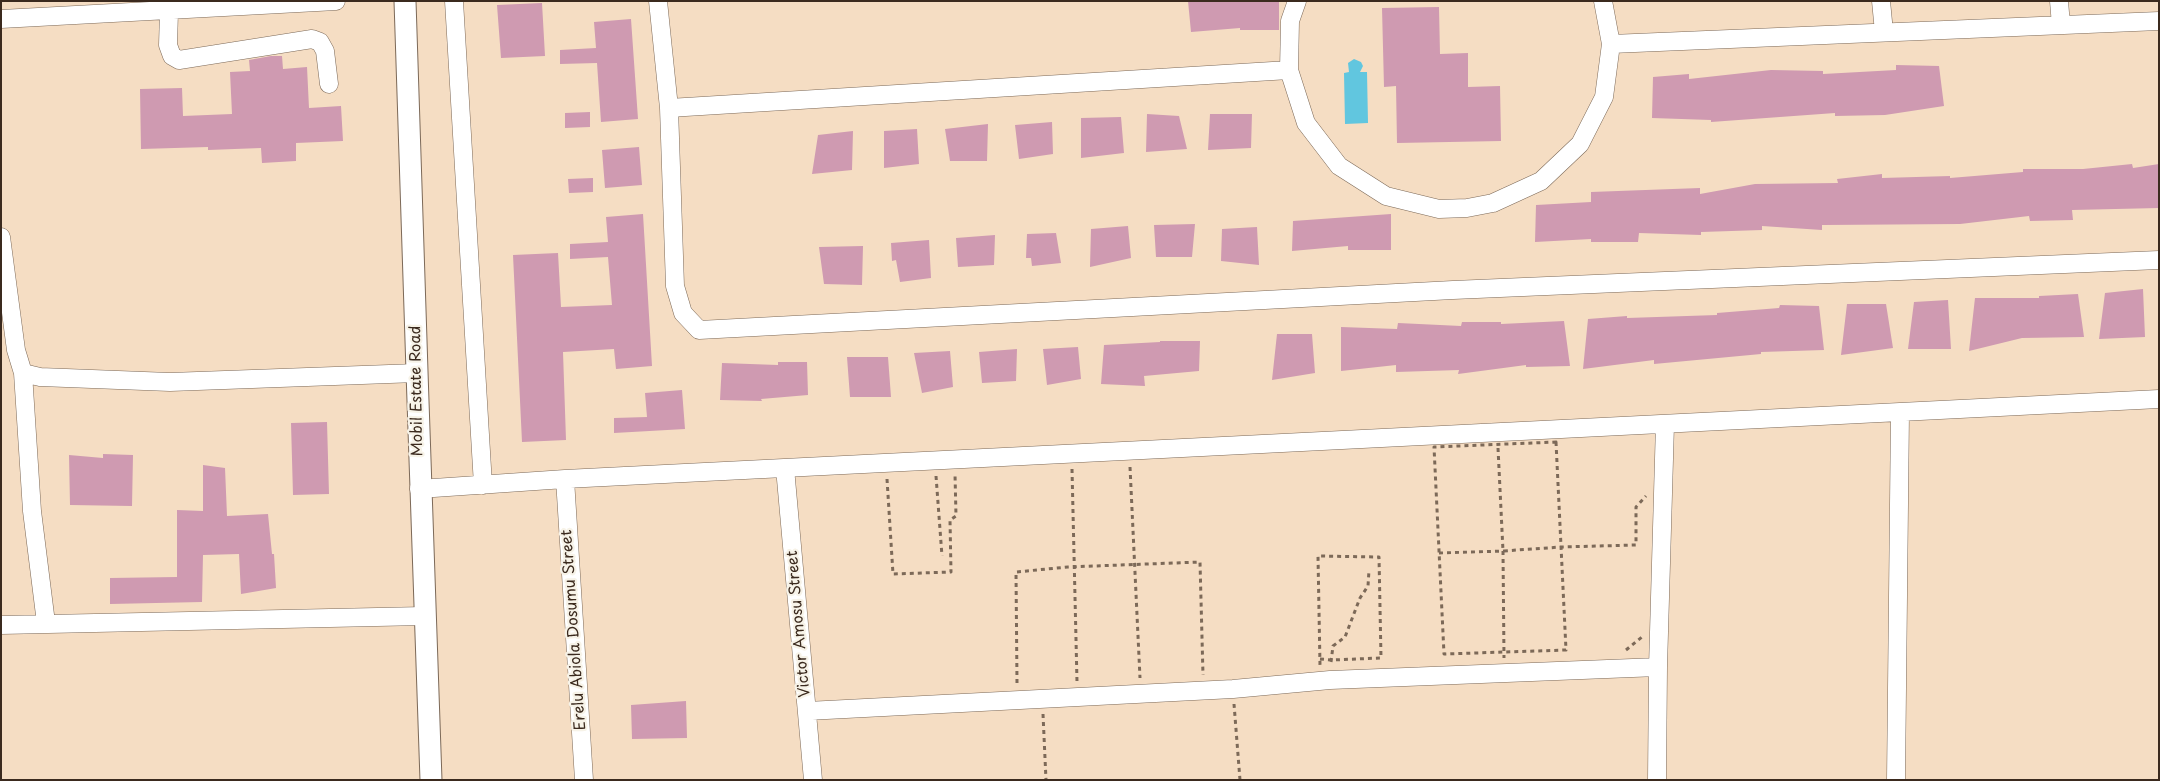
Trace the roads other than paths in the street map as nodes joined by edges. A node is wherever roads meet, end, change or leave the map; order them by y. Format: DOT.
graph roads {
  1 [pos="336,1"];
  2 [pos="405,1"];
  3 [pos="454,1"];
  4 [pos="658,1"];
  5 [pos="1297,1"];
  6 [pos="1604,1"];
  7 [pos="1882,1"];
  8 [pos="2060,1"];
  9 [pos="169,12"];
  10 [pos="1,19"];
  11 [pos="2159,21"];
  12 [pos="2061,25"];
  13 [pos="1884,32"];
  14 [pos="1611,44"];
  15 [pos="1289,70"];
  16 [pos="329,84"];
  17 [pos="669,108"];
  18 [pos="1,237"];
  19 [pos="2159,260"];
  20 [pos="23,373"];
  21 [pos="418,373"];
  22 [pos="2159,399"];
  23 [pos="1900,412"];
  24 [pos="1665,424"];
  25 [pos="785,468"];
  26 [pos="564,479"];
  27 [pos="483,485"];
  28 [pos="419,489"];
  29 [pos="424,616"];
  30 [pos="46,623"];
  31 [pos="1,625"];
  32 [pos="1658,666"];
  33 [pos="807,711"];
  34 [pos="431,780"];
  35 [pos="584,780"];
  36 [pos="813,780"];
  37 [pos="1657,780"];
  38 [pos="1896,780"];
  1 -- 9 [label="street"];
  2 -- 21 [label="main road, Mobil Estate Road"];
  3 -- 27 [label="street"];
  4 -- 17 [label="street"];
  5 -- 15 [label="street"];
  6 -- 14 [label="street"];
  7 -- 13 [label="street"];
  8 -- 12 [label="street"];
  9 -- 10 [label="street"];
  9 -- 16 [label="street"];
  11 -- 12 [label="street"];
  12 -- 13 [label="street"];
  13 -- 14 [label="street"];
  14 -- 15 [label="street"];
  15 -- 17 [label="street"];
  17 -- 19 [label="street"];
  18 -- 20 [label="street"];
  20 -- 21 [label="street"];
  20 -- 30 [label="street"];
  21 -- 28 [label="main road, Mobil Estate Road"];
  22 -- 23 [label="street"];
  23 -- 24 [label="street"];
  23 -- 38 [label="street"];
  24 -- 25 [label="street"];
  24 -- 32 [label="street"];
  25 -- 26 [label="street"];
  25 -- 33 [label="street, Victor Amosu Street"];
  26 -- 27 [label="street"];
  26 -- 35 [label="street, Erelu Abiola Dosumu Street"];
  27 -- 28 [label="street"];
  28 -- 29 [label="main road, Mobil Estate Road"];
  29 -- 30 [label="street"];
  29 -- 34 [label="main road, Mobil Estate Road"];
  30 -- 31 [label="street"];
  32 -- 33 [label="street"];
  32 -- 37 [label="street"];
  33 -- 36 [label="street, Victor Amosu Street"];
}
